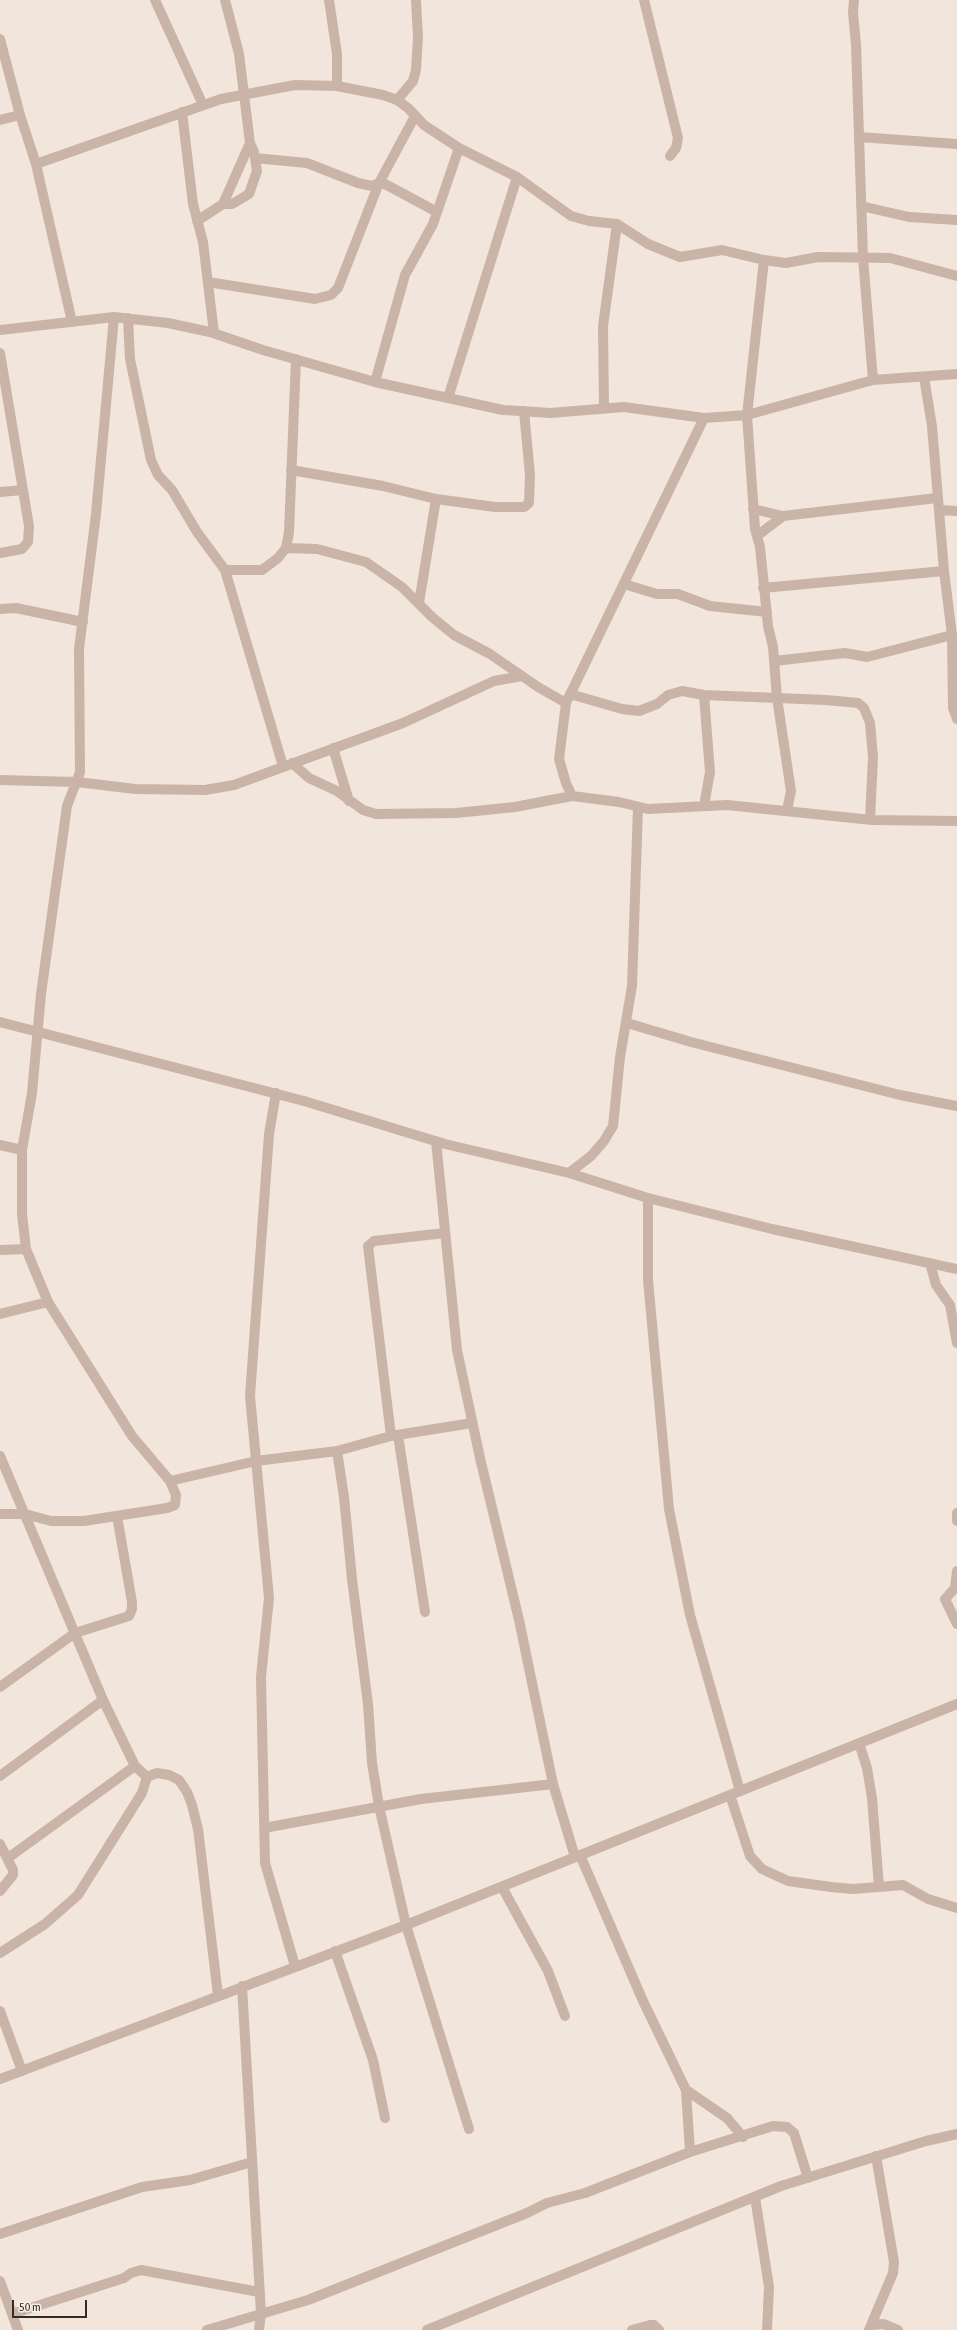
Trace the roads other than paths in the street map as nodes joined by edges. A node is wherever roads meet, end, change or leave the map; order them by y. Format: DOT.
graph roads {
  1 [pos="155,0"];
  2 [pos="225,0"];
  3 [pos="329,0"];
  4 [pos="416,0"];
  5 [pos="644,0"];
  6 [pos="854,0"];
  7 [pos="0,39"];
  8 [pos="337,86"];
  9 [pos="244,94"];
  10 [pos="397,100"];
  11 [pos="203,105"];
  12 [pos="182,112"];
  13 [pos="20,115"];
  14 [pos="415,116"];
  15 [pos="0,120"];
  16 [pos="859,137"];
  17 [pos="250,143"];
  18 [pos="957,144"];
  19 [pos="458,148"];
  20 [pos="670,156"];
  21 [pos="255,158"];
  22 [pos="36,164"];
  23 [pos="517,177"];
  24 [pos="378,183"];
  25 [pos="223,204"];
  26 [pos="861,206"];
  27 [pos="437,212"];
  28 [pos="957,220"];
  29 [pos="197,221"];
  30 [pos="617,224"];
  31 [pos="863,258"];
  32 [pos="764,260"];
  33 [pos="957,276"];
  34 [pos="208,282"];
  35 [pos="114,318"];
  36 [pos="128,318"];
  37 [pos="72,322"];
  38 [pos="0,330"];
  39 [pos="214,333"];
  40 [pos="0,353"];
  41 [pos="296,359"];
  42 [pos="957,374"];
  43 [pos="924,377"];
  44 [pos="873,380"];
  45 [pos="375,382"];
  46 [pos="448,398"];
  47 [pos="604,408"];
  48 [pos="524,412"];
  49 [pos="747,415"];
  50 [pos="704,418"];
  51 [pos="291,470"];
  52 [pos="23,490"];
  53 [pos="0,492"];
  54 [pos="937,498"];
  55 [pos="436,499"];
  56 [pos="752,509"];
  57 [pos="940,510"];
  58 [pos="957,511"];
  59 [pos="783,516"];
  60 [pos="757,536"];
  61 [pos="286,548"];
  62 [pos="0,553"];
  63 [pos="225,570"];
  64 [pos="944,571"];
  65 [pos="624,584"];
  66 [pos="763,588"];
  67 [pos="419,603"];
  68 [pos="0,609"];
  69 [pos="767,612"];
  70 [pos="84,622"];
  71 [pos="954,624"];
  72 [pos="952,635"];
  73 [pos="774,661"];
  74 [pos="522,676"];
  75 [pos="704,695"];
  76 [pos="568,698"];
  77 [pos="777,698"];
  78 [pos="957,719"];
  79 [pos="333,748"];
  80 [pos="288,765"];
  81 [pos="0,780"];
  82 [pos="77,782"];
  83 [pos="572,796"];
  84 [pos="349,801"];
  85 [pos="704,806"];
  86 [pos="638,808"];
  87 [pos="786,810"];
  88 [pos="870,820"];
  89 [pos="957,821"];
  90 [pos="0,1022"];
  91 [pos="626,1023"];
  92 [pos="37,1031"];
  93 [pos="276,1093"];
  94 [pos="957,1106"];
  95 [pos="436,1141"];
  96 [pos="0,1145"];
  97 [pos="22,1150"];
  98 [pos="569,1173"];
  99 [pos="648,1198"];
  100 [pos="445,1233"];
  101 [pos="26,1249"];
  102 [pos="0,1250"];
  103 [pos="930,1263"];
  104 [pos="957,1269"];
  105 [pos="48,1302"];
  106 [pos="0,1314"];
  107 [pos="957,1343"];
  108 [pos="472,1423"];
  109 [pos="394,1435"];
  110 [pos="337,1451"];
  111 [pos="0,1456"];
  112 [pos="256,1461"];
  113 [pos="170,1481"];
  114 [pos="957,1513"];
  115 [pos="0,1514"];
  116 [pos="25,1514"];
  117 [pos="117,1516"];
  118 [pos="957,1520"];
  119 [pos="957,1571"];
  120 [pos="425,1612"];
  121 [pos="957,1624"];
  122 [pos="75,1633"];
  123 [pos="0,1687"];
  124 [pos="103,1700"];
  125 [pos="957,1704"];
  126 [pos="859,1743"];
  127 [pos="135,1766"];
  128 [pos="0,1776"];
  129 [pos="147,1777"];
  130 [pos="553,1784"];
  131 [pos="740,1791"];
  132 [pos="730,1795"];
  133 [pos="379,1806"];
  134 [pos="264,1828"];
  135 [pos="0,1844"];
  136 [pos="578,1856"];
  137 [pos="8,1858"];
  138 [pos="502,1887"];
  139 [pos="879,1887"];
  140 [pos="0,1891"];
  141 [pos="957,1908"];
  142 [pos="406,1925"];
  143 [pos="335,1951"];
  144 [pos="0,1953"];
  145 [pos="295,1966"];
  146 [pos="242,1986"];
  147 [pos="218,1995"];
  148 [pos="0,2011"];
  149 [pos="565,2016"];
  150 [pos="2,2024"];
  151 [pos="22,2071"];
  152 [pos="0,2079"];
  153 [pos="686,2090"];
  154 [pos="385,2118"];
  155 [pos="469,2129"];
  156 [pos="957,2134"];
  157 [pos="743,2136"];
  158 [pos="690,2152"];
  159 [pos="876,2156"];
  160 [pos="252,2162"];
  161 [pos="808,2178"];
  162 [pos="755,2197"];
  163 [pos="0,2234"];
  164 [pos="0,2281"];
  165 [pos="259,2292"];
  166 [pos="261,2313"];
  167 [pos="12,2314"];
  168 [pos="871,2328"];
  169 [pos="18,2330"];
  170 [pos="207,2330"];
  171 [pos="259,2330"];
  172 [pos="427,2330"];
  173 [pos="632,2330"];
  174 [pos="659,2330"];
  175 [pos="767,2330"];
  176 [pos="898,2330"];
  1 -- 11 [label="street"];
  2 -- 9 [label="street"];
  3 -- 8 [label="street"];
  4 -- 10 [label="street"];
  5 -- 20 [label="street"];
  6 -- 16 [label="street"];
  7 -- 13 [label="street"];
  8 -- 9 [label="street"];
  8 -- 10 [label="street"];
  9 -- 11 [label="street"];
  9 -- 17 [label="street"];
  10 -- 14 [label="street"];
  11 -- 12 [label="street"];
  12 -- 22 [label="street"];
  12 -- 29 [label="street"];
  13 -- 15 [label="street"];
  13 -- 22 [label="street"];
  14 -- 19 [label="street"];
  14 -- 24 [label="street"];
  16 -- 18 [label="street"];
  16 -- 26 [label="street"];
  17 -- 21 [label="street"];
  17 -- 25 [label="street"];
  19 -- 23 [label="street"];
  19 -- 27 [label="street"];
  21 -- 24 [label="street"];
  21 -- 25 [label="street"];
  22 -- 37 [label="street"];
  23 -- 30 [label="street"];
  23 -- 46 [label="street"];
  24 -- 27 [label="street"];
  24 -- 34 [label="street"];
  25 -- 29 [label="street"];
  26 -- 28 [label="street"];
  26 -- 31 [label="street"];
  27 -- 45 [label="street"];
  29 -- 34 [label="street"];
  30 -- 32 [label="street"];
  30 -- 47 [label="street"];
  31 -- 32 [label="street"];
  31 -- 33 [label="street"];
  31 -- 44 [label="street"];
  32 -- 49 [label="street"];
  34 -- 39 [label="street"];
  35 -- 36 [label="street"];
  35 -- 37 [label="street"];
  35 -- 70 [label="street"];
  36 -- 39 [label="street"];
  36 -- 63 [label="street"];
  37 -- 38 [label="street"];
  39 -- 41 [label="street"];
  40 -- 52 [label="street"];
  41 -- 45 [label="street"];
  41 -- 51 [label="street"];
  42 -- 43 [label="street"];
  43 -- 44 [label="street"];
  43 -- 54 [label="street"];
  44 -- 49 [label="street"];
  45 -- 46 [label="street"];
  46 -- 48 [label="street"];
  47 -- 48 [label="street"];
  47 -- 50 [label="street"];
  48 -- 55 [label="street"];
  49 -- 50 [label="street"];
  49 -- 56 [label="street"];
  50 -- 65 [label="street"];
  51 -- 55 [label="street"];
  51 -- 61 [label="street"];
  52 -- 53 [label="street"];
  52 -- 62 [label="street"];
  54 -- 57 [label="street"];
  54 -- 59 [label="street"];
  55 -- 67 [label="street"];
  56 -- 59 [label="street"];
  56 -- 60 [label="street"];
  57 -- 58 [label="street"];
  57 -- 64 [label="street"];
  59 -- 60 [label="street"];
  60 -- 66 [label="street"];
  61 -- 63 [label="street"];
  61 -- 67 [label="street"];
  63 -- 80 [label="street"];
  64 -- 66 [label="street"];
  64 -- 71 [label="street"];
  65 -- 69 [label="street"];
  65 -- 76 [label="street"];
  66 -- 69 [label="street"];
  67 -- 74 [label="street"];
  68 -- 70 [label="street"];
  69 -- 73 [label="street"];
  70 -- 82 [label="street"];
  71 -- 72 [label="street"];
  72 -- 73 [label="street"];
  72 -- 78 [label="street"];
  73 -- 77 [label="street"];
  74 -- 76 [label="street"];
  74 -- 79 [label="street"];
  75 -- 76 [label="street"];
  75 -- 77 [label="street"];
  75 -- 85 [label="street"];
  76 -- 83 [label="street"];
  77 -- 87 [label="street"];
  77 -- 88 [label="street"];
  79 -- 80 [label="street"];
  79 -- 84 [label="street"];
  80 -- 82 [label="street"];
  80 -- 84 [label="street"];
  81 -- 82 [label="street"];
  82 -- 92 [label="street"];
  83 -- 84 [label="street"];
  83 -- 86 [label="street"];
  85 -- 86 [label="street"];
  85 -- 87 [label="street"];
  86 -- 91 [label="street"];
  87 -- 88 [label="street"];
  88 -- 89 [label="street"];
  90 -- 92 [label="street"];
  91 -- 94 [label="street"];
  91 -- 98 [label="street"];
  92 -- 93 [label="street"];
  92 -- 97 [label="street"];
  93 -- 95 [label="street"];
  93 -- 112 [label="street"];
  95 -- 98 [label="street"];
  95 -- 100 [label="street"];
  96 -- 97 [label="street"];
  97 -- 101 [label="street"];
  98 -- 99 [label="street"];
  99 -- 103 [label="street"];
  99 -- 131 [label="street"];
  100 -- 108 [label="street"];
  100 -- 109 [label="street"];
  101 -- 102 [label="street"];
  101 -- 105 [label="street"];
  103 -- 104 [label="street"];
  103 -- 107 [label="street"];
  105 -- 106 [label="street"];
  105 -- 113 [label="street"];
  108 -- 109 [label="street"];
  108 -- 130 [label="street"];
  109 -- 110 [label="street"];
  109 -- 120 [label="street"];
  110 -- 112 [label="street"];
  110 -- 133 [label="street"];
  111 -- 116 [label="street"];
  112 -- 113 [label="street"];
  112 -- 134 [label="street"];
  113 -- 117 [label="street"];
  114 -- 118 [label="street"];
  115 -- 116 [label="street"];
  116 -- 117 [label="street"];
  116 -- 122 [label="street"];
  117 -- 122 [label="street"];
  119 -- 121 [label="street"];
  122 -- 123 [label="street"];
  122 -- 124 [label="street"];
  124 -- 127 [label="street"];
  124 -- 128 [label="street"];
  125 -- 126 [label="street"];
  126 -- 131 [label="street"];
  126 -- 139 [label="street"];
  127 -- 129 [label="street"];
  127 -- 137 [label="street"];
  129 -- 144 [label="street"];
  129 -- 147 [label="street"];
  130 -- 133 [label="street"];
  130 -- 136 [label="street"];
  131 -- 132 [label="street"];
  132 -- 136 [label="street"];
  132 -- 139 [label="street"];
  133 -- 134 [label="street"];
  133 -- 142 [label="street"];
  134 -- 145 [label="street"];
  135 -- 137 [label="street"];
  136 -- 138 [label="street"];
  136 -- 153 [label="street"];
  137 -- 140 [label="street"];
  138 -- 142 [label="street"];
  138 -- 149 [label="street"];
  139 -- 141 [label="street"];
  142 -- 143 [label="street"];
  142 -- 155 [label="street"];
  143 -- 145 [label="street"];
  143 -- 154 [label="street"];
  145 -- 146 [label="street"];
  146 -- 147 [label="street"];
  146 -- 160 [label="street"];
  147 -- 151 [label="street"];
  148 -- 150 [label="street"];
  150 -- 151 [label="street"];
  151 -- 152 [label="street"];
  153 -- 157 [label="street"];
  153 -- 158 [label="street"];
  156 -- 159 [label="street"];
  157 -- 158 [label="street"];
  157 -- 161 [label="street"];
  158 -- 166 [label="street"];
  159 -- 161 [label="street"];
  159 -- 168 [label="street"];
  160 -- 163 [label="street"];
  160 -- 165 [label="street"];
  161 -- 162 [label="street"];
  162 -- 172 [label="street"];
  162 -- 175 [label="street"];
  164 -- 167 [label="street"];
  165 -- 166 [label="street"];
  165 -- 167 [label="street"];
  166 -- 170 [label="street"];
  166 -- 171 [label="street"];
  167 -- 169 [label="street"];
  168 -- 176 [label="street"];
  173 -- 174 [label="street"];
}
